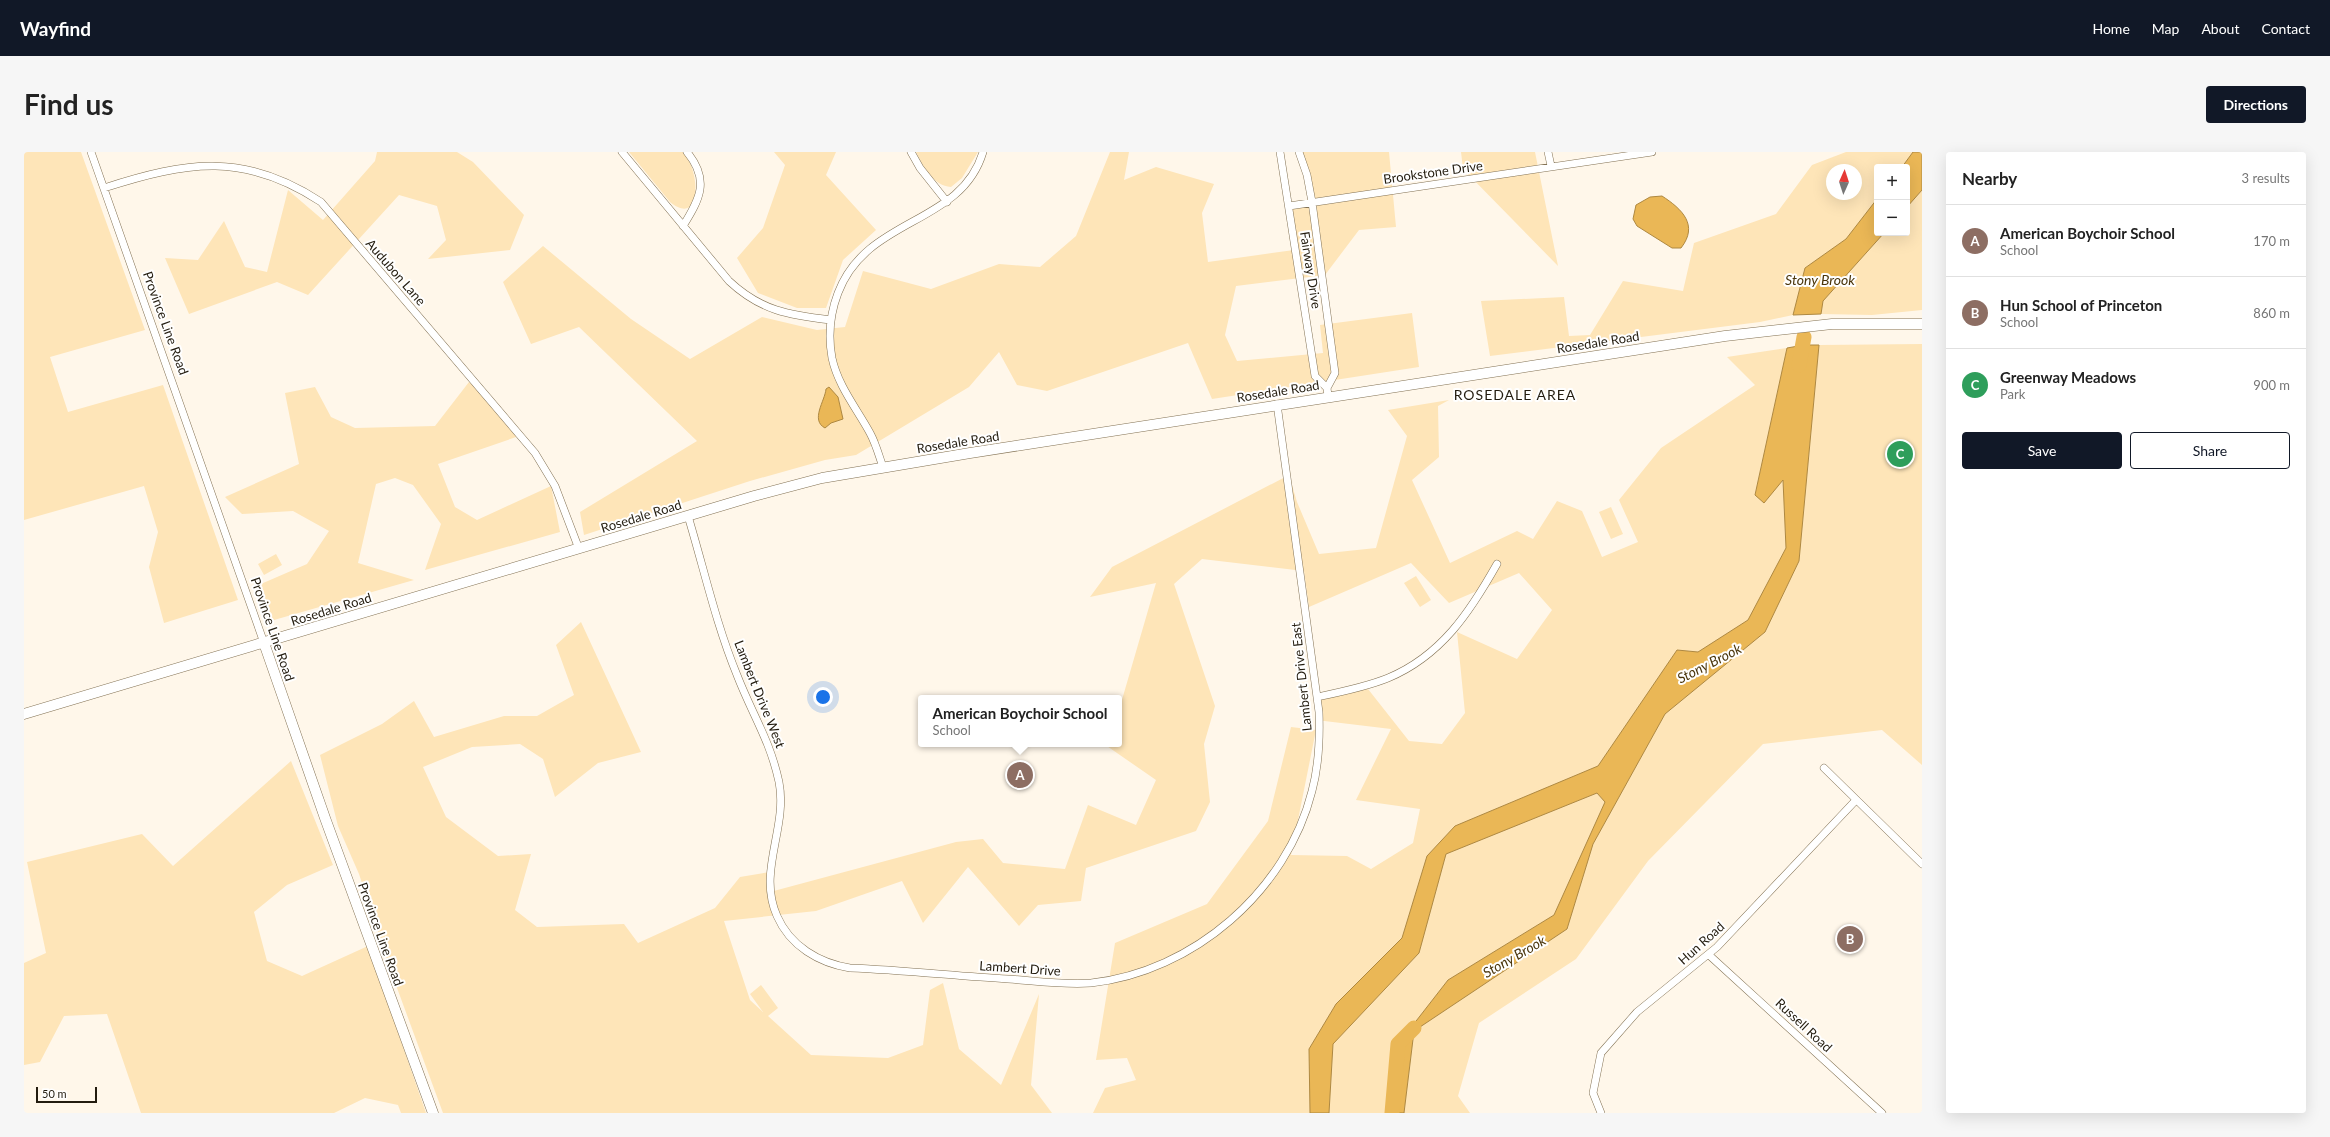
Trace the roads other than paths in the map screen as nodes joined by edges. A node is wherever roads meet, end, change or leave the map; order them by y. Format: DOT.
graph roads {
  1 [pos="91,152"];
  2 [pos="622,152"];
  3 [pos="687,152"];
  4 [pos="912,152"];
  5 [pos="983,152"];
  6 [pos="1280,152"];
  7 [pos="1299,152"];
  8 [pos="1548,152"];
  9 [pos="1652,152"];
  10 [pos="1551,166"];
  11 [pos="104,188"];
  12 [pos="947,202"];
  13 [pos="1312,202"];
  14 [pos="1289,206"];
  15 [pos="683,226"];
  16 [pos="831,320"];
  17 [pos="1922,324"];
  18 [pos="1328,392"];
  19 [pos="1277,404"];
  20 [pos="883,467"];
  21 [pos="688,516"];
  22 [pos="579,549"];
  23 [pos="1497,564"];
  24 [pos="264,643"];
  25 [pos="1317,697"];
  26 [pos="24,714"];
  27 [pos="1824,768"];
  28 [pos="1856,800"];
  29 [pos="1922,864"];
  30 [pos="1710,955"];
  31 [pos="1169,961"];
  32 [pos="867,969"];
  33 [pos="433,1113"];
  34 [pos="1601,1113"];
  35 [pos="1882,1113"];
  1 -- 11 [label="street, Province Line Road"];
  2 -- 15 [label="street"];
  3 -- 15 [label="street"];
  4 -- 12 [label="street"];
  5 -- 12 [label="street"];
  6 -- 14 [label="street, Fairway Drive"];
  7 -- 13 [label="street, Fairway Drive"];
  8 -- 10 [label="street"];
  9 -- 10 [label="street, Brookstone Drive"];
  10 -- 13 [label="street, Brookstone Drive"];
  11 -- 22 [label="street, Audubon Lane"];
  11 -- 24 [label="street, Province Line Road"];
  12 -- 16 [label="street"];
  13 -- 14 [label="street, Brookstone Drive"];
  13 -- 18 [label="street, Fairway Drive"];
  14 -- 18 [label="street, Fairway Drive"];
  15 -- 16 [label="street"];
  16 -- 20 [label="street"];
  17 -- 18 [label="street, Rosedale Road"];
  18 -- 19 [label="street, Rosedale Road"];
  19 -- 20 [label="street, Rosedale Road"];
  19 -- 25 [label="street, Lambert Drive East"];
  20 -- 21 [label="street, Rosedale Road"];
  21 -- 22 [label="street, Rosedale Road"];
  21 -- 32 [label="street, Lambert Drive West"];
  22 -- 24 [label="street, Rosedale Road"];
  23 -- 25 [label="street"];
  24 -- 26 [label="street, Rosedale Road"];
  24 -- 33 [label="street, Province Line Road"];
  25 -- 31 [label="street, Lambert Drive East"];
  27 -- 28 [label="street"];
  28 -- 29 [label="street"];
  28 -- 30 [label="street, Hun Road"];
  30 -- 34 [label="street, Hun Road"];
  30 -- 35 [label="street, Russell Road"];
  31 -- 32 [label="street, Lambert Drive"];
}
